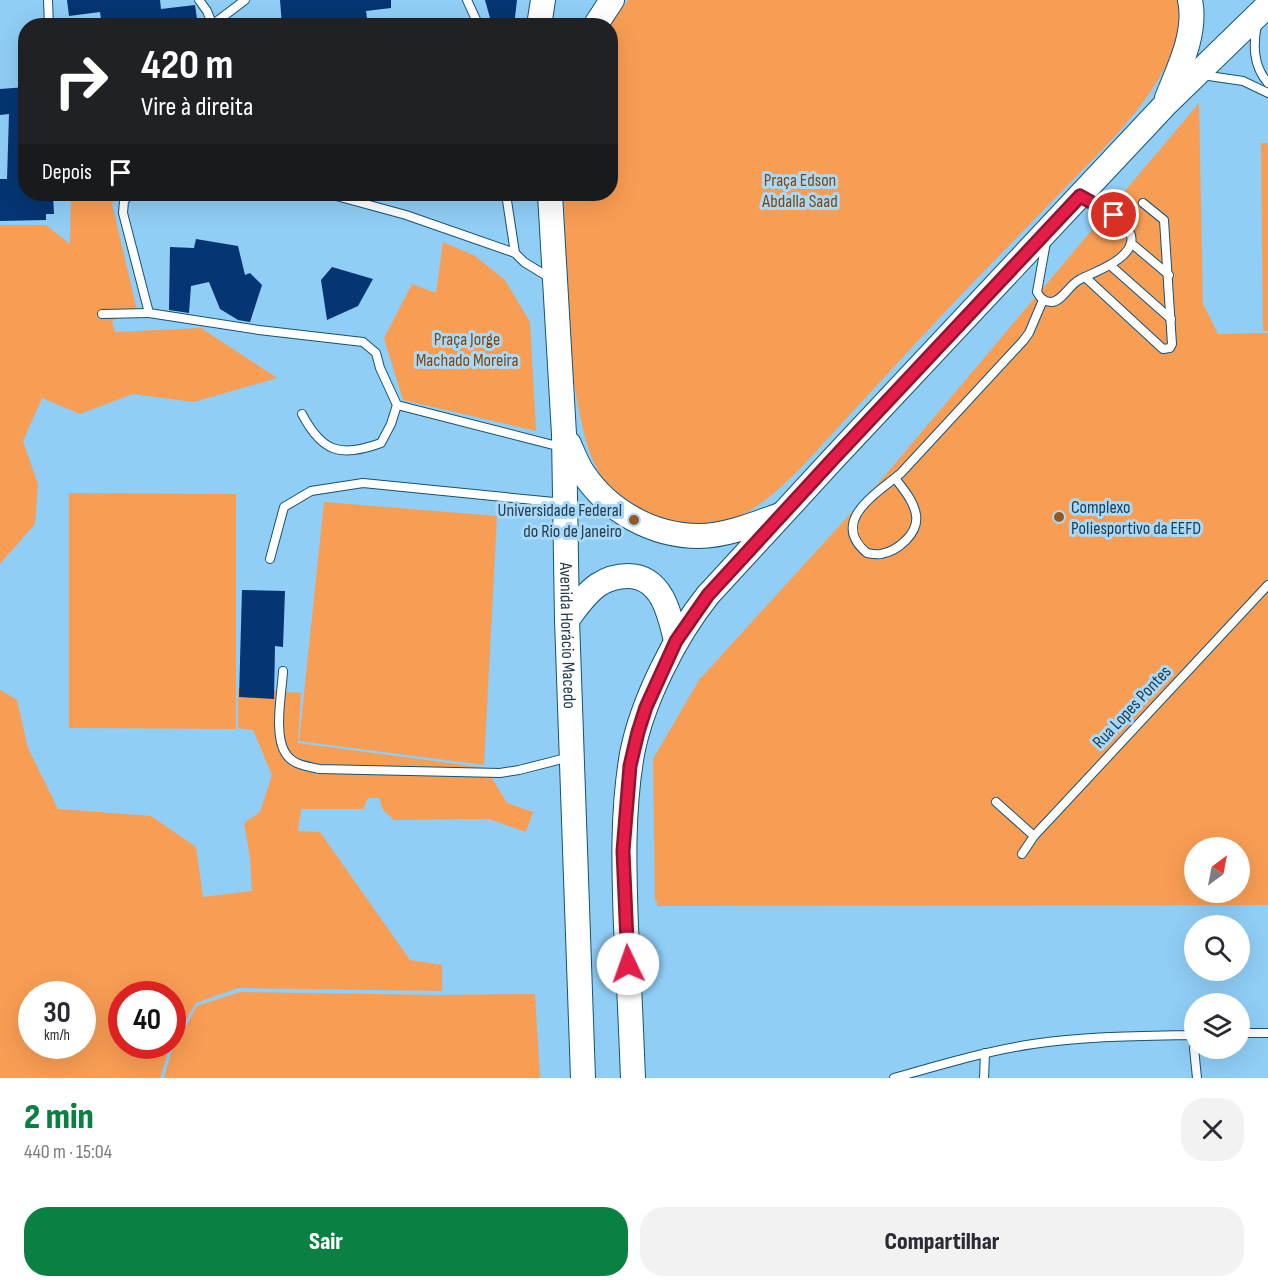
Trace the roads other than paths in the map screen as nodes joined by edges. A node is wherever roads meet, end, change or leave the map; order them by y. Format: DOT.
graph roads {
  1 [pos="48,0"];
  2 [pos="199,0"];
  3 [pos="245,0"];
  4 [pos="467,0"];
  5 [pos="543,0"];
  6 [pos="612,0"];
  7 [pos="1190,0"];
  8 [pos="1264,8"];
  9 [pos="49,18"];
  10 [pos="210,18"];
  11 [pos="222,18"];
  12 [pos="475,18"];
  13 [pos="540,18"];
  14 [pos="600,18"];
  15 [pos="1196,75"];
  16 [pos="1268,83"];
  17 [pos="1268,93"];
  18 [pos="1164,106"];
  19 [pos="1080,196"];
  20 [pos="124,201"];
  21 [pos="355,201"];
  22 [pos="507,201"];
  23 [pos="550,201"];
  24 [pos="1143,203"];
  25 [pos="1047,231"];
  26 [pos="1131,243"];
  27 [pos="515,253"];
  28 [pos="1110,265"];
  29 [pos="1169,275"];
  30 [pos="1085,277"];
  31 [pos="556,281"];
  32 [pos="1043,300"];
  33 [pos="149,313"];
  34 [pos="102,314"];
  35 [pos="1171,319"];
  36 [pos="397,405"];
  37 [pos="302,414"];
  38 [pos="564,441"];
  39 [pos="895,478"];
  40 [pos="565,500"];
  41 [pos="782,514"];
  42 [pos="270,559"];
  43 [pos="1268,585"];
  44 [pos="567,620"];
  45 [pos="676,641"];
  46 [pos="283,671"];
  47 [pos="572,757"];
  48 [pos="996,802"];
  49 [pos="1034,836"];
  50 [pos="1022,854"];
  51 [pos="1268,1033"];
  52 [pos="1250,1034"];
  53 [pos="1184,1035"];
  54 [pos="985,1053"];
  55 [pos="1195,1059"];
  56 [pos="583,1078"];
  57 [pos="633,1078"];
  58 [pos="894,1078"];
  59 [pos="984,1078"];
  60 [pos="1197,1078"];
  1 -- 9 [label="lane"];
  2 -- 10 [label="lane"];
  3 -- 11 [label="lane"];
  4 -- 12 [label="lane"];
  5 -- 13 [label="street"];
  6 -- 14 [label="street"];
  7 -- 18 [label="street"];
  8 -- 15 [label="street"];
  8 -- 16 [label="lane"];
  15 -- 17 [label="lane"];
  15 -- 18 [label="street"];
  18 -- 19 [label="street"];
  19 -- 25 [label="street"];
  19 -- 26 [label="lane"];
  20 -- 33 [label="lane"];
  21 -- 27 [label="lane"];
  22 -- 27 [label="lane"];
  23 -- 31 [label="street, Avenida Horácio Macedo"];
  24 -- 29 [label="lane"];
  25 -- 32 [label="lane"];
  25 -- 41 [label="street"];
  26 -- 28 [label="lane"];
  26 -- 29 [label="lane"];
  27 -- 31 [label="lane"];
  28 -- 30 [label="lane"];
  28 -- 35 [label="lane"];
  29 -- 35 [label="lane"];
  30 -- 32 [label="lane"];
  30 -- 35 [label="lane"];
  31 -- 38 [label="street, Avenida Horácio Macedo"];
  32 -- 39 [label="lane"];
  33 -- 34 [label="lane"];
  33 -- 36 [label="lane"];
  36 -- 37 [label="lane"];
  36 -- 38 [label="lane"];
  38 -- 40 [label="street, Avenida Horácio Macedo"];
  38 -- 41 [label="street"];
  39 -- 39 [label="lane"];
  40 -- 42 [label="lane"];
  40 -- 44 [label="street, Avenida Horácio Macedo"];
  41 -- 45 [label="street"];
  43 -- 49 [label="lane, Rua Lopes Pontes"];
  44 -- 45 [label="street"];
  44 -- 47 [label="street, Avenida Horácio Macedo"];
  45 -- 57 [label="street"];
  46 -- 47 [label="lane"];
  47 -- 56 [label="street, Avenida Horácio Macedo"];
  48 -- 49 [label="lane"];
  49 -- 50 [label="lane, Rua Lopes Pontes"];
  51 -- 52 [label="lane"];
  53 -- 54 [label="lane"];
  54 -- 58 [label="lane"];
  54 -- 59 [label="lane"];
  55 -- 60 [label="lane"];
}
